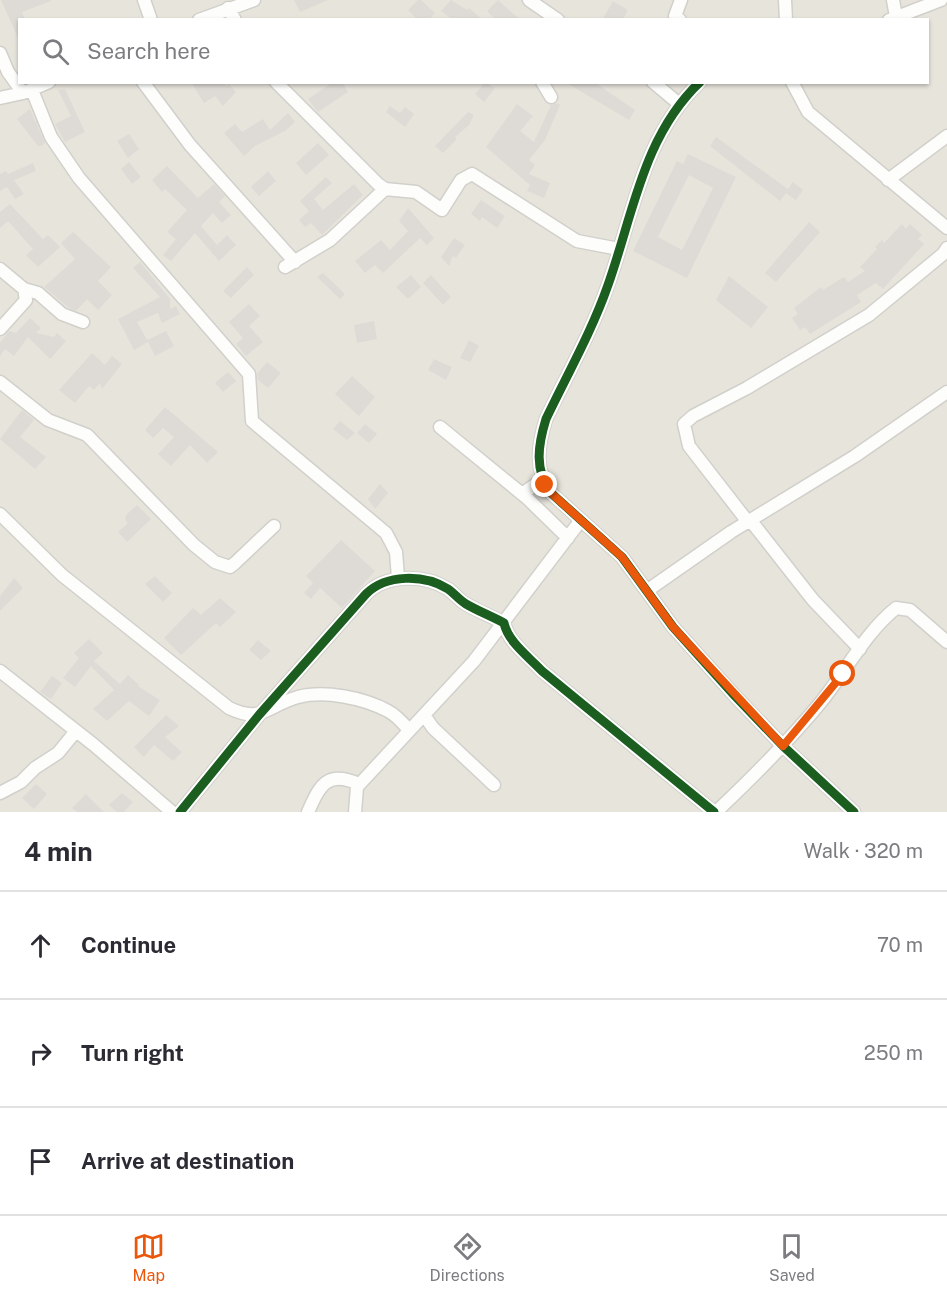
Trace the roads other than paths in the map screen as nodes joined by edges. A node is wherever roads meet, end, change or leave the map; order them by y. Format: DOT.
graph roads {
  1 [pos="144,0"];
  2 [pos="254,0"];
  3 [pos="529,0"];
  4 [pos="681,0"];
  5 [pos="785,0"];
  6 [pos="892,0"];
  7 [pos="941,0"];
  8 [pos="228,8"];
  9 [pos="150,18"];
  10 [pos="204,18"];
  11 [pos="234,18"];
  12 [pos="556,18"];
  13 [pos="678,18"];
  14 [pos="784,18"];
  15 [pos="892,18"];
  16 [pos="0,53"];
  17 [pos="18,82"];
  18 [pos="20,84"];
  19 [pos="44,84"];
  20 [pos="144,84"];
  21 [pos="278,84"];
  22 [pos="543,84"];
  23 [pos="655,84"];
  24 [pos="698,84"];
  25 [pos="793,84"];
  26 [pos="27,91"];
  27 [pos="551,97"];
  28 [pos="0,98"];
  29 [pos="678,103"];
  30 [pos="947,136"];
  31 [pos="888,180"];
  32 [pos="385,189"];
  33 [pos="947,228"];
  34 [pos="947,248"];
  35 [pos="619,249"];
  36 [pos="0,269"];
  37 [pos="24,289"];
  38 [pos="84,322"];
  39 [pos="0,329"];
  40 [pos="0,382"];
  41 [pos="947,392"];
  42 [pos="440,427"];
  43 [pos="544,483"];
  44 [pos="522,494"];
  45 [pos="539,509"];
  46 [pos="0,514"];
  47 [pos="581,520"];
  48 [pos="749,521"];
  49 [pos="274,526"];
  50 [pos="568,538"];
  51 [pos="398,578"];
  52 [pos="648,590"];
  53 [pos="504,622"];
  54 [pos="947,642"];
  55 [pos="860,650"];
  56 [pos="0,671"];
  57 [pos="259,715"];
  58 [pos="424,715"];
  59 [pos="409,730"];
  60 [pos="76,731"];
  61 [pos="783,746"];
  62 [pos="359,784"];
  63 [pos="494,785"];
  64 [pos="0,793"];
  65 [pos="172,812"];
  66 [pos="180,812"];
  67 [pos="308,812"];
  68 [pos="355,812"];
  69 [pos="715,812"];
  70 [pos="854,812"];
  1 -- 9 [label="street"];
  2 -- 8 [label="street"];
  3 -- 12 [label="street"];
  4 -- 13 [label="street"];
  5 -- 14 [label="street"];
  6 -- 15 [label="street"];
  7 -- 15 [label="street"];
  8 -- 10 [label="street"];
  8 -- 11 [label="street"];
  16 -- 17 [label="street"];
  18 -- 26 [label="street"];
  19 -- 26 [label="street"];
  20 -- 32 [label="street"];
  21 -- 32 [label="street"];
  22 -- 27 [label="street"];
  23 -- 29 [label="street"];
  24 -- 29 [label="street"];
  25 -- 31 [label="street"];
  26 -- 28 [label="street"];
  26 -- 51 [label="street"];
  29 -- 35 [label="street"];
  30 -- 31 [label="street"];
  31 -- 33 [label="street"];
  32 -- 35 [label="street"];
  34 -- 48 [label="street"];
  35 -- 43 [label="street"];
  36 -- 37 [label="street"];
  37 -- 38 [label="street"];
  37 -- 39 [label="street"];
  40 -- 49 [label="street"];
  41 -- 48 [label="street"];
  42 -- 44 [label="street"];
  43 -- 44 [label="street"];
  43 -- 45 [label="street"];
  43 -- 47 [label="street"];
  44 -- 45 [label="street"];
  45 -- 50 [label="street"];
  46 -- 57 [label="street"];
  47 -- 50 [label="street"];
  47 -- 52 [label="street"];
  48 -- 52 [label="street"];
  48 -- 55 [label="street"];
  50 -- 53 [label="street"];
  51 -- 53 [label="street"];
  51 -- 57 [label="street"];
  52 -- 61 [label="street"];
  53 -- 58 [label="street"];
  53 -- 69 [label="street"];
  54 -- 55 [label="street"];
  55 -- 61 [label="street"];
  56 -- 60 [label="street"];
  57 -- 59 [label="street"];
  57 -- 66 [label="street"];
  58 -- 59 [label="street"];
  58 -- 63 [label="street"];
  59 -- 62 [label="street"];
  60 -- 64 [label="street"];
  60 -- 65 [label="street"];
  61 -- 69 [label="street"];
  61 -- 70 [label="street"];
  62 -- 67 [label="street"];
  62 -- 68 [label="street"];
}
